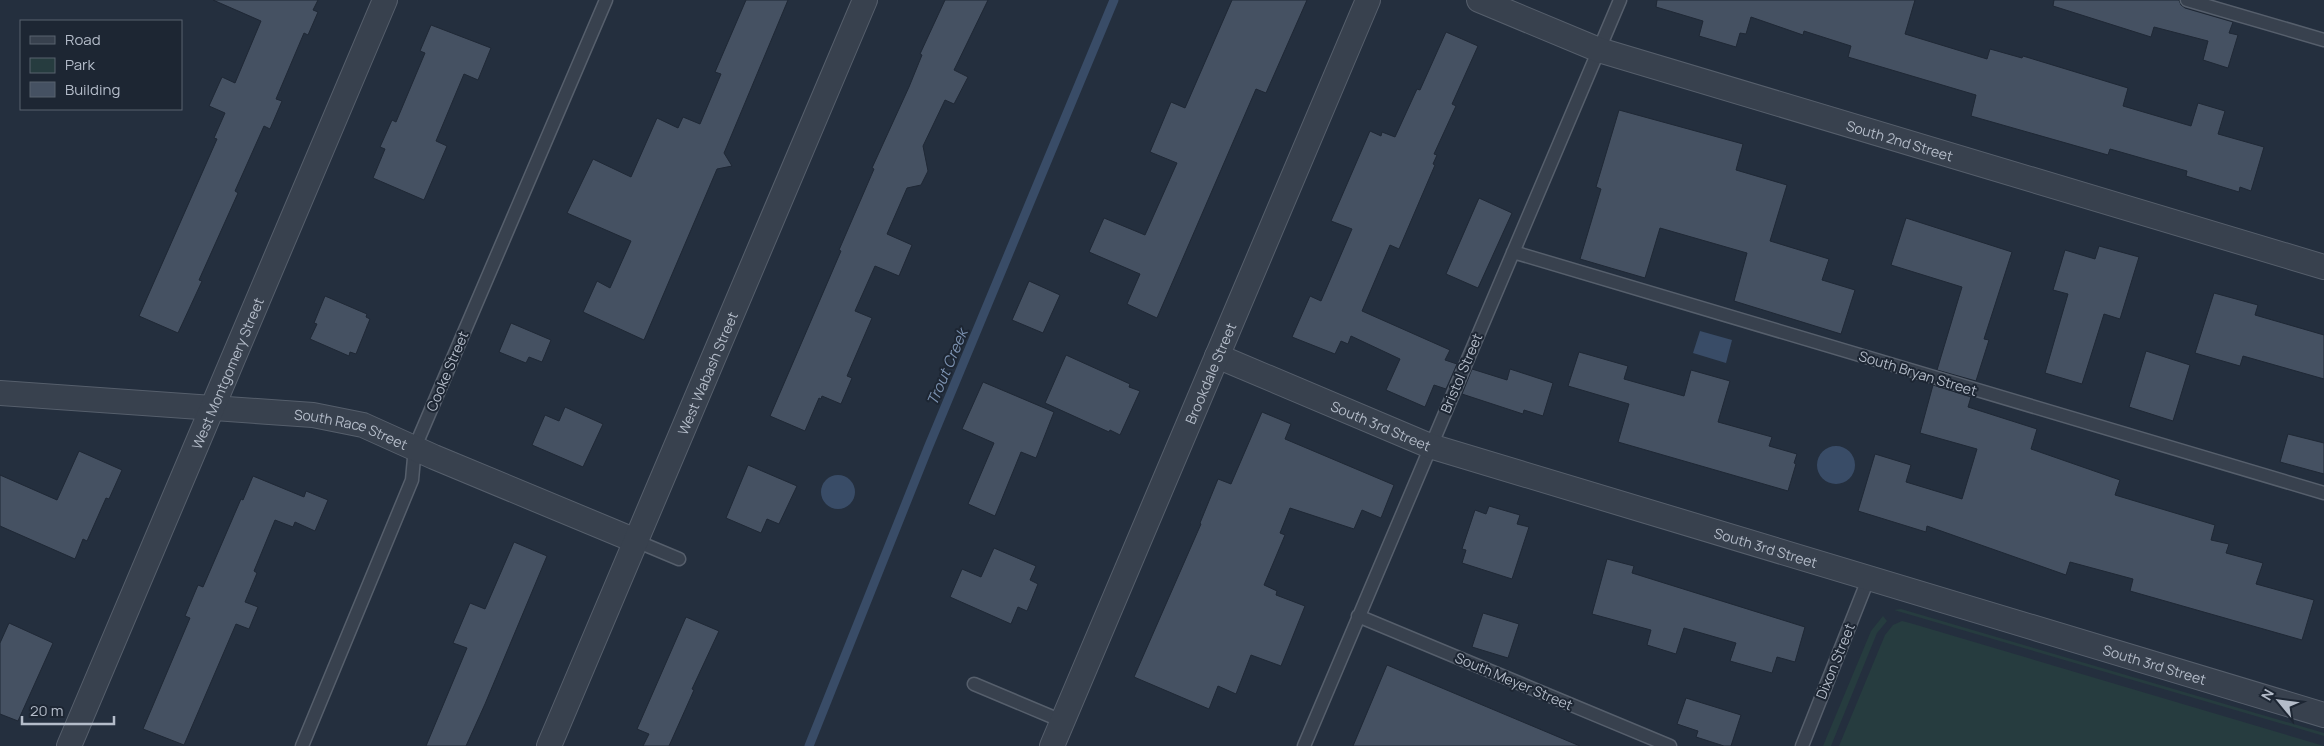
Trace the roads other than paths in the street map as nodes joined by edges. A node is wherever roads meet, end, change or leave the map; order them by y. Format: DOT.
graph roads {
  1 [pos="385,0"];
  2 [pos="606,0"];
  3 [pos="865,0"];
  4 [pos="1368,0"];
  5 [pos="1479,0"];
  6 [pos="1620,0"];
  7 [pos="2187,0"];
  8 [pos="2324,40"];
  9 [pos="1599,50"];
  10 [pos="1512,252"];
  11 [pos="2324,267"];
  12 [pos="1217,356"];
  13 [pos="0,393"];
  14 [pos="214,408"];
  15 [pos="1430,446"];
  16 [pos="415,447"];
  17 [pos="2324,493"];
  18 [pos="636,540"];
  19 [pos="679,559"];
  20 [pos="1869,577"];
  21 [pos="1358,616"];
  22 [pos="974,684"];
  23 [pos="2324,715"];
  24 [pos="1062,721"];
  25 [pos="70,746"];
  26 [pos="302,746"];
  27 [pos="549,746"];
  28 [pos="1052,746"];
  29 [pos="1304,746"];
  30 [pos="1670,746"];
  31 [pos="1802,746"];
  1 -- 14 [label="street, West Montgomery Street"];
  2 -- 16 [label="lane, Cooke Street"];
  3 -- 18 [label="street, West Wabash Street"];
  4 -- 12 [label="street, Brookdale Street"];
  5 -- 9 [label="street, South 2nd Street"];
  6 -- 9 [label="lane, Bristol Street"];
  7 -- 8 [label="lane"];
  9 -- 10 [label="lane, Bristol Street"];
  9 -- 11 [label="street, South 2nd Street"];
  10 -- 15 [label="lane, Bristol Street"];
  10 -- 17 [label="lane, South Bryan Street"];
  12 -- 15 [label="street, South 3rd Street"];
  12 -- 24 [label="street, Brookdale Street"];
  13 -- 14 [label="street, South Race Street"];
  14 -- 16 [label="street, South Race Street"];
  14 -- 25 [label="street, West Montgomery Street"];
  15 -- 20 [label="street, South 3rd Street"];
  15 -- 21 [label="lane, Bristol Street"];
  16 -- 18 [label="street, South Race Street"];
  16 -- 26 [label="lane, Cooke Street"];
  18 -- 19 [label="lane, South Race Street"];
  18 -- 27 [label="street, West Wabash Street"];
  20 -- 23 [label="street, South 3rd Street"];
  20 -- 31 [label="lane, Dixon Street"];
  21 -- 29 [label="lane, Bristol Street"];
  21 -- 30 [label="lane, South Meyer Street"];
  22 -- 24 [label="lane"];
  24 -- 28 [label="street, Brookdale Street"];
}
